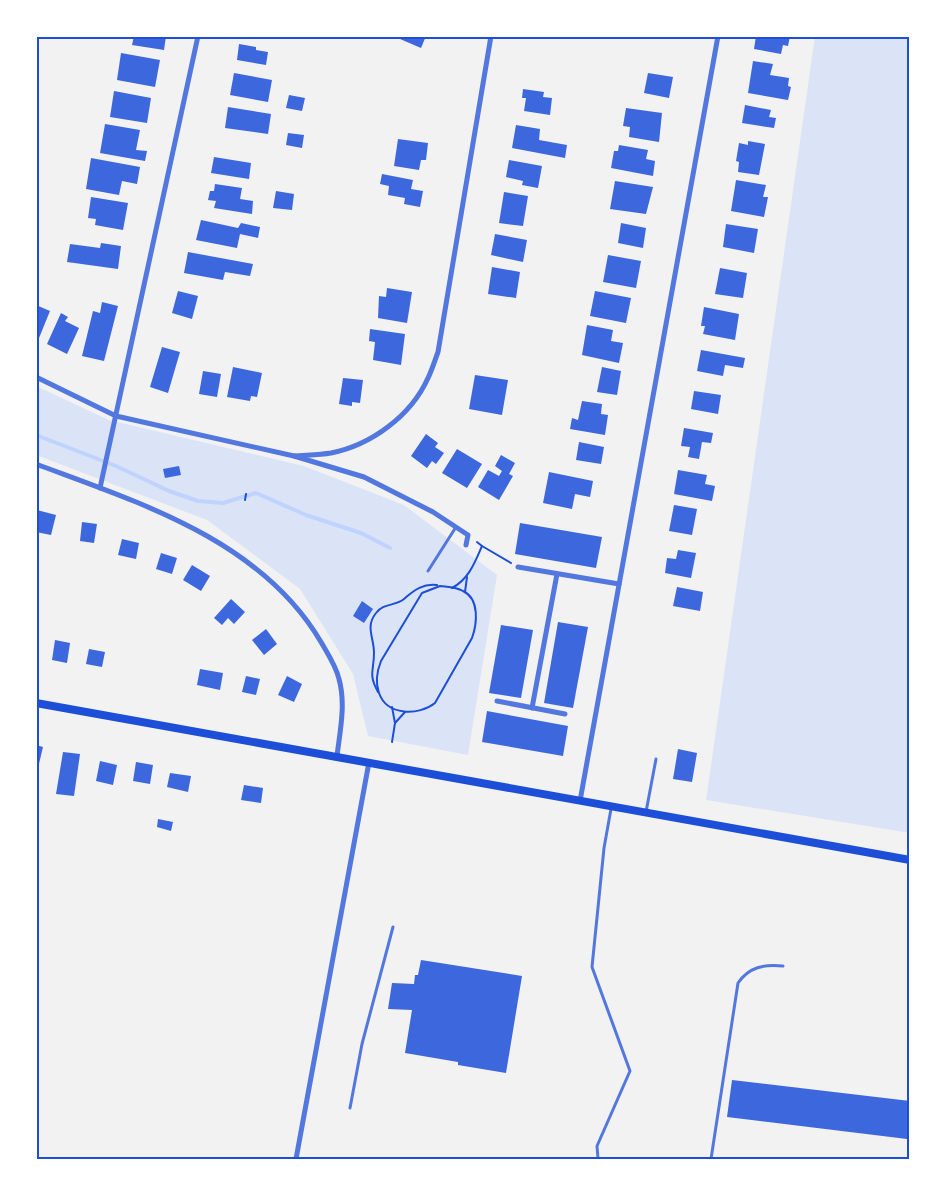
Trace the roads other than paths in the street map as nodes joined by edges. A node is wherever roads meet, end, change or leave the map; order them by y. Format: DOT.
graph roads {
  1 [pos="198,36"];
  2 [pos="491,36"];
  3 [pos="718,36"];
  4 [pos="36,377"];
  5 [pos="116,416"];
  6 [pos="294,456"];
  7 [pos="36,464"];
  8 [pos="100,488"];
  9 [pos="456,527"];
  10 [pos="466,545"];
  11 [pos="518,567"];
  12 [pos="428,571"];
  13 [pos="557,573"];
  14 [pos="619,584"];
  15 [pos="497,701"];
  16 [pos="36,703"];
  17 [pos="532,708"];
  18 [pos="565,714"];
  19 [pos="337,756"];
  20 [pos="656,759"];
  21 [pos="369,762"];
  22 [pos="580,801"];
  23 [pos="611,807"];
  24 [pos="646,813"];
  25 [pos="910,860"];
  26 [pos="393,927"];
  27 [pos="783,966"];
  28 [pos="350,1108"];
  29 [pos="296,1159"];
  30 [pos="598,1159"];
  31 [pos="711,1159"];
  1 -- 5 [label="street"];
  2 -- 6 [label="street"];
  3 -- 14 [label="street"];
  4 -- 5 [label="street"];
  5 -- 6 [label="street"];
  5 -- 8 [label="street"];
  6 -- 9 [label="street"];
  7 -- 8 [label="street"];
  8 -- 19 [label="street"];
  9 -- 10 [label="street"];
  9 -- 12 [label="lane"];
  11 -- 13 [label="street"];
  13 -- 14 [label="street"];
  13 -- 17 [label="street"];
  14 -- 22 [label="street"];
  15 -- 17 [label="street"];
  16 -- 19 [label="main road"];
  17 -- 18 [label="street"];
  19 -- 21 [label="main road"];
  20 -- 24 [label="lane"];
  21 -- 22 [label="main road"];
  21 -- 29 [label="street"];
  22 -- 23 [label="main road"];
  23 -- 24 [label="main road"];
  23 -- 30 [label="lane"];
  24 -- 25 [label="main road"];
  26 -- 28 [label="lane"];
  27 -- 31 [label="lane"];
}
